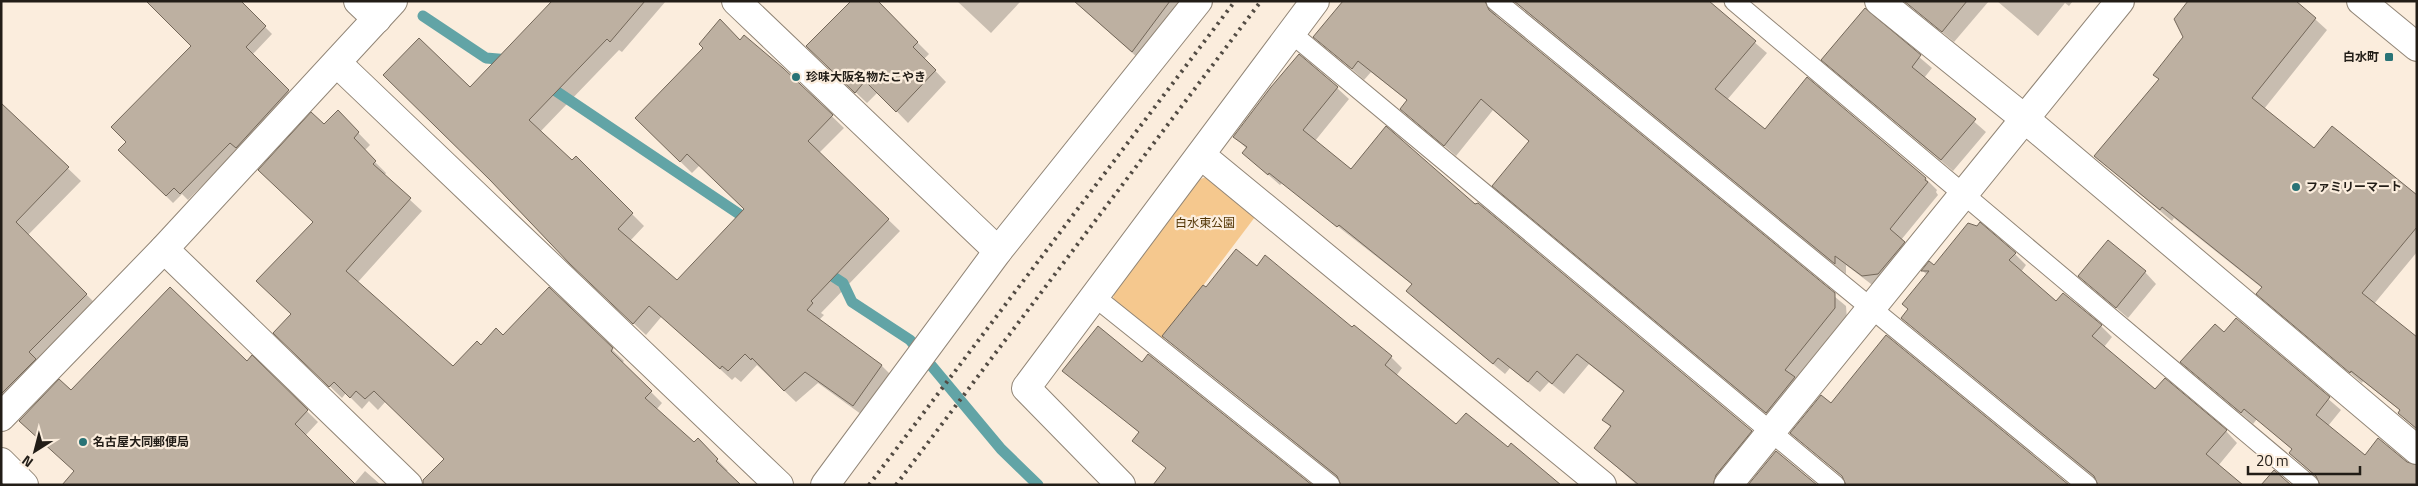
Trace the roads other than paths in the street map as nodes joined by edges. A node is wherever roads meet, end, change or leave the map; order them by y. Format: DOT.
graph roads {
  1 [pos="736,1"];
  2 [pos="1198,1"];
  3 [pos="1315,1"];
  4 [pos="1496,1"];
  5 [pos="1734,1"];
  6 [pos="1879,1"];
  7 [pos="2120,1"];
  8 [pos="2361,1"];
  9 [pos="376,7"];
  10 [pos="1291,33"];
  11 [pos="2417,47"];
  12 [pos="337,63"];
  13 [pos="2025,119"];
  14 [pos="1202,156"];
  15 [pos="1963,196"];
  16 [pos="164,249"];
  17 [pos="998,251"];
  18 [pos="1095,297"];
  19 [pos="1870,309"];
  20 [pos="1,417"];
  21 [pos="1771,432"];
  22 [pos="2417,450"];
  23 [pos="1,462"];
  24 [pos="24,485"];
  25 [pos="408,485"];
  26 [pos="779,485"];
  27 [pos="825,485"];
  28 [pos="1121,485"];
  29 [pos="1330,485"];
  30 [pos="1602,485"];
  31 [pos="1728,485"];
  32 [pos="1835,485"];
  33 [pos="2087,485"];
  34 [pos="2309,485"];
  1 -- 17 [label="street"];
  2 -- 17 [label="street"];
  3 -- 10 [label="street"];
  4 -- 19 [label="lane"];
  5 -- 15 [label="lane"];
  6 -- 13 [label="street"];
  7 -- 13 [label="street"];
  8 -- 11 [label="street"];
  9 -- 12 [label="street"];
  10 -- 14 [label="street"];
  10 -- 21 [label="lane"];
  12 -- 16 [label="street"];
  12 -- 26 [label="street"];
  13 -- 15 [label="street"];
  13 -- 22 [label="street"];
  14 -- 18 [label="street"];
  14 -- 30 [label="street"];
  15 -- 19 [label="street"];
  15 -- 34 [label="lane"];
  16 -- 20 [label="street"];
  16 -- 25 [label="street"];
  17 -- 27 [label="street"];
  18 -- 28 [label="street"];
  18 -- 29 [label="lane"];
  19 -- 21 [label="street"];
  19 -- 33 [label="lane"];
  21 -- 31 [label="street"];
  21 -- 32 [label="lane"];
  23 -- 24 [label="street"];
}
